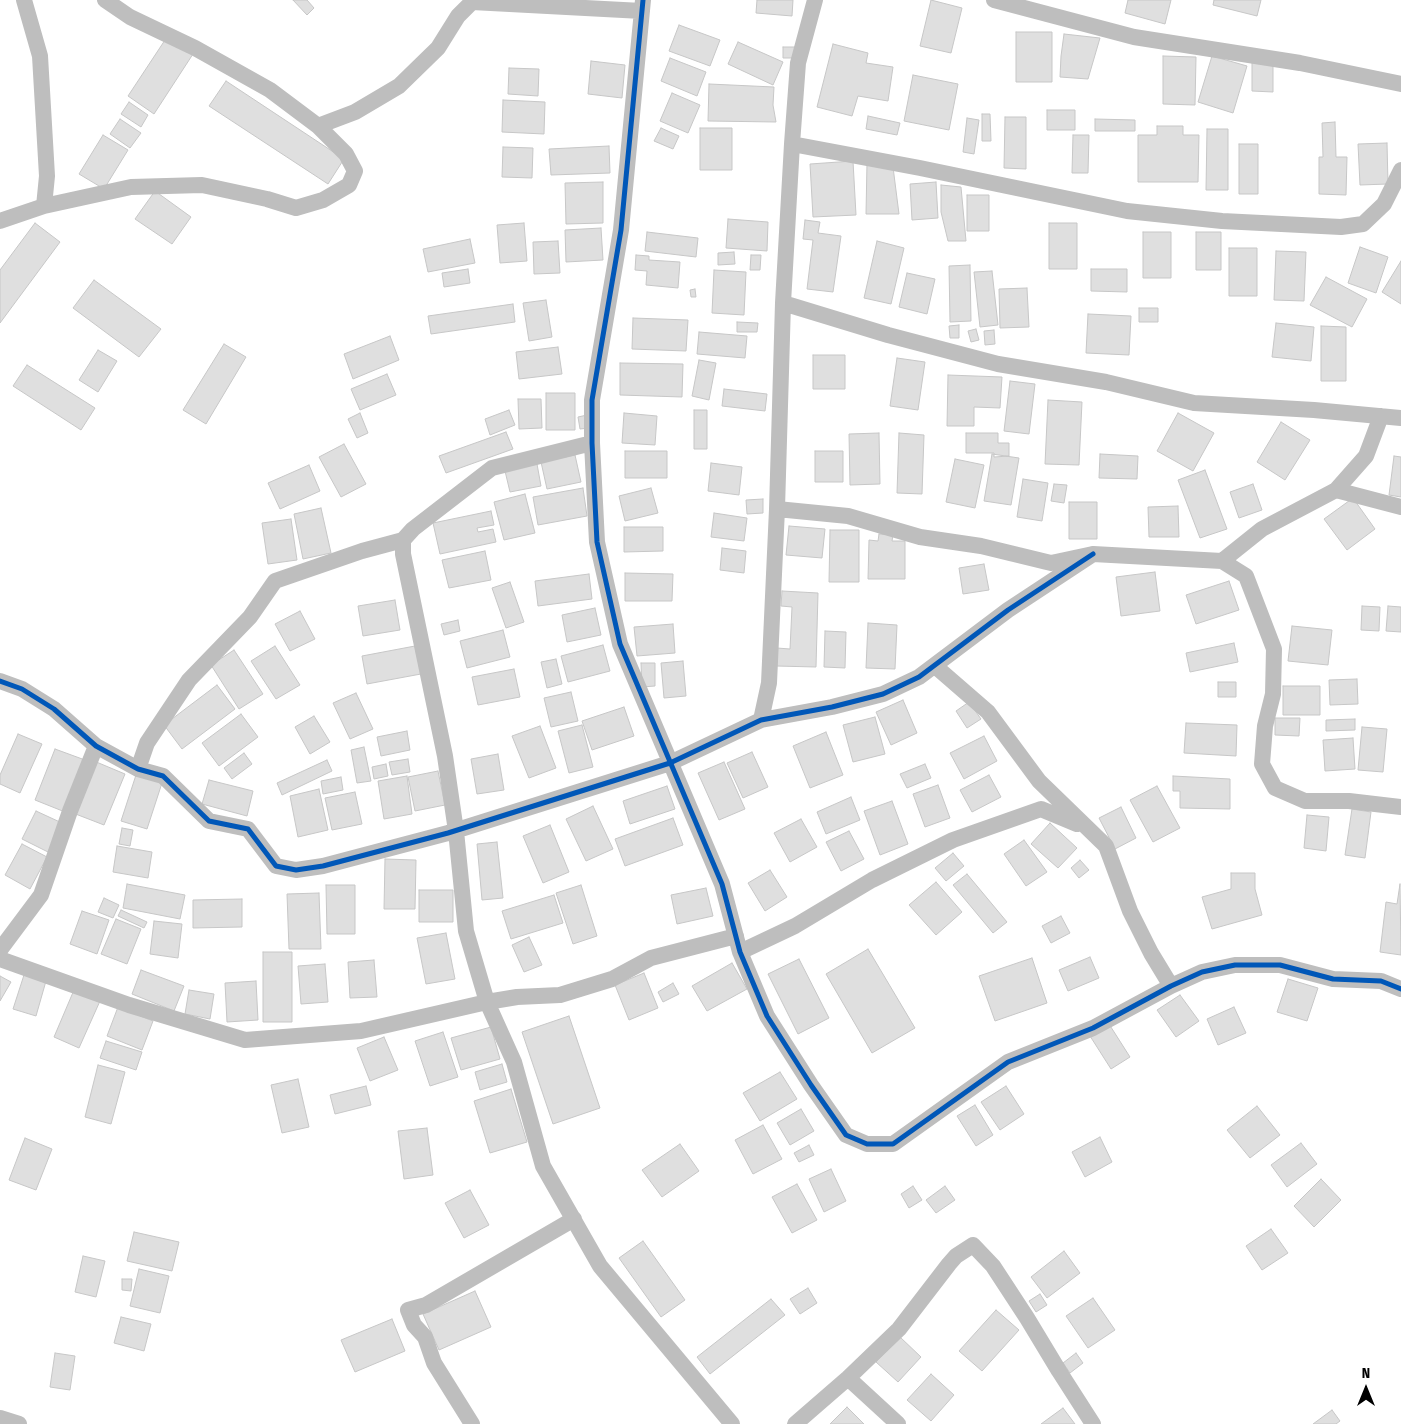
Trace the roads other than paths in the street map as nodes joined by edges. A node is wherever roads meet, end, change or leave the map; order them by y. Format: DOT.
graph roads {
  1 [pos="24,0"];
  2 [pos="105,0"];
  3 [pos="815,0"];
  4 [pos="994,0"];
  5 [pos="642,5"];
  6 [pos="1401,84"];
  7 [pos="318,126"];
  8 [pos="792,144"];
  9 [pos="1401,170"];
  10 [pos="44,206"];
  11 [pos="0,221"];
  12 [pos="783,303"];
  13 [pos="1381,416"];
  14 [pos="1401,418"];
  15 [pos="592,443"];
  16 [pos="1336,490"];
  17 [pos="1401,507"];
  18 [pos="777,508"];
  19 [pos="403,540"];
  20 [pos="1093,554"];
  21 [pos="1222,561"];
  22 [pos="935,666"];
  23 [pos="0,681"];
  24 [pos="762,720"];
  25 [pos="96,746"];
  26 [pos="670,764"];
  27 [pos="138,769"];
  28 [pos="1401,807"];
  29 [pos="1086,828"];
  30 [pos="456,831"];
  31 [pos="736,936"];
  32 [pos="0,950"];
  33 [pos="740,952"];
  34 [pos="0,959"];
  35 [pos="1171,986"];
  36 [pos="1401,989"];
  37 [pos="487,1002"];
  38 [pos="574,1219"];
  39 [pos="848,1378"];
  40 [pos="0,1418"];
  41 [pos="19,1424"];
  42 [pos="472,1424"];
  43 [pos="732,1424"];
  44 [pos="795,1424"];
  45 [pos="898,1424"];
  46 [pos="1093,1424"];
  1 -- 10 [label="street"];
  2 -- 7 [label="street"];
  3 -- 8 [label="street"];
  4 -- 6 [label="street"];
  5 -- 7 [label="street"];
  5 -- 15 [label="street"];
  7 -- 10 [label="street"];
  8 -- 9 [label="street"];
  8 -- 12 [label="street"];
  10 -- 11 [label="street"];
  12 -- 13 [label="street"];
  12 -- 18 [label="street"];
  13 -- 14 [label="street"];
  13 -- 16 [label="street"];
  15 -- 19 [label="street"];
  15 -- 26 [label="street"];
  16 -- 17 [label="street"];
  16 -- 21 [label="street"];
  18 -- 20 [label="street"];
  18 -- 24 [label="street"];
  19 -- 27 [label="street"];
  19 -- 30 [label="street"];
  20 -- 21 [label="street"];
  20 -- 22 [label="street"];
  21 -- 28 [label="street"];
  22 -- 24 [label="street"];
  22 -- 29 [label="street"];
  23 -- 25 [label="street"];
  24 -- 26 [label="street"];
  25 -- 27 [label="street"];
  25 -- 32 [label="street"];
  26 -- 30 [label="street"];
  26 -- 31 [label="street"];
  27 -- 30 [label="street"];
  29 -- 33 [label="street"];
  29 -- 35 [label="street"];
  30 -- 37 [label="street"];
  31 -- 33 [label="street"];
  31 -- 37 [label="street"];
  33 -- 35 [label="street"];
  34 -- 37 [label="street"];
  35 -- 36 [label="street"];
  37 -- 38 [label="street"];
  38 -- 42 [label="street"];
  38 -- 43 [label="street"];
  39 -- 44 [label="street"];
  39 -- 45 [label="street"];
  39 -- 46 [label="street"];
  40 -- 41 [label="street"];
}
